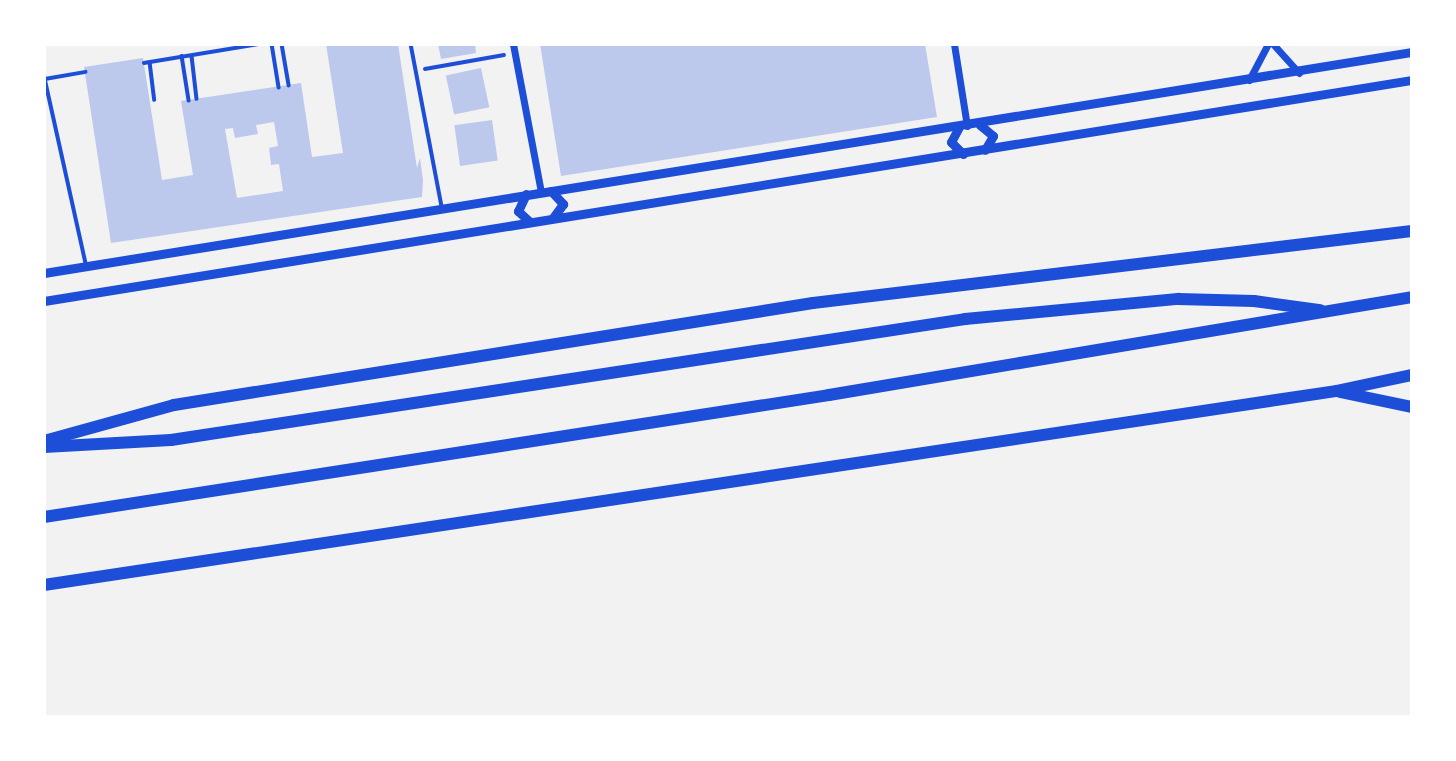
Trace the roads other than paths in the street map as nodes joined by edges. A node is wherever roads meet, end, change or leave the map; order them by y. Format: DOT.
graph roads {
  1 [pos="259,44"];
  2 [pos="272,44"];
  3 [pos="282,44"];
  4 [pos="411,44"];
  5 [pos="513,44"];
  6 [pos="954,44"];
  7 [pos="1271,44"];
  8 [pos="1412,52"];
  9 [pos="191,55"];
  10 [pos="182,56"];
  11 [pos="144,62"];
  12 [pos="149,62"];
  13 [pos="85,72"];
  14 [pos="1300,73"];
  15 [pos="44,76"];
  16 [pos="1412,80"];
  17 [pos="1247,82"];
  18 [pos="289,85"];
  19 [pos="279,87"];
  20 [pos="197,99"];
  21 [pos="155,100"];
  22 [pos="189,100"];
  23 [pos="979,124"];
  24 [pos="963,127"];
  25 [pos="983,151"];
  26 [pos="963,154"];
  27 [pos="546,191"];
  28 [pos="526,194"];
  29 [pos="442,208"];
  30 [pos="552,219"];
  31 [pos="531,222"];
  32 [pos="1412,231"];
  33 [pos="86,266"];
  34 [pos="44,273"];
  35 [pos="1412,297"];
  36 [pos="44,300"];
  37 [pos="1330,312"];
  38 [pos="1412,375"];
  39 [pos="1336,391"];
  40 [pos="1412,407"];
  41 [pos="44,440"];
  42 [pos="44,447"];
  43 [pos="44,517"];
  44 [pos="44,585"];
  1 -- 9 [label="lane"];
  2 -- 19 [label="lane"];
  3 -- 18 [label="lane"];
  4 -- 29 [label="lane"];
  5 -- 27 [label="street"];
  6 -- 24 [label="street"];
  7 -- 14 [label="street"];
  7 -- 17 [label="street"];
  8 -- 14 [label="street"];
  9 -- 10 [label="lane"];
  9 -- 20 [label="lane"];
  10 -- 12 [label="lane"];
  10 -- 22 [label="lane"];
  11 -- 12 [label="lane"];
  12 -- 21 [label="lane"];
  13 -- 15 [label="lane"];
  14 -- 17 [label="street"];
  15 -- 33 [label="lane"];
  16 -- 25 [label="street"];
  17 -- 23 [label="street"];
  23 -- 24 [label="street"];
  23 -- 25 [label="street"];
  24 -- 26 [label="street"];
  24 -- 27 [label="street"];
  25 -- 26 [label="street"];
  26 -- 30 [label="street"];
  27 -- 28 [label="street"];
  27 -- 30 [label="street"];
  28 -- 29 [label="street"];
  28 -- 31 [label="street"];
  29 -- 33 [label="street"];
  30 -- 31 [label="street"];
  31 -- 36 [label="street"];
  32 -- 41 [label="highway"];
  33 -- 34 [label="street"];
  35 -- 37 [label="highway"];
  37 -- 42 [label="highway"];
  37 -- 43 [label="highway"];
  38 -- 39 [label="highway"];
  39 -- 40 [label="highway"];
  39 -- 44 [label="highway"];
}
